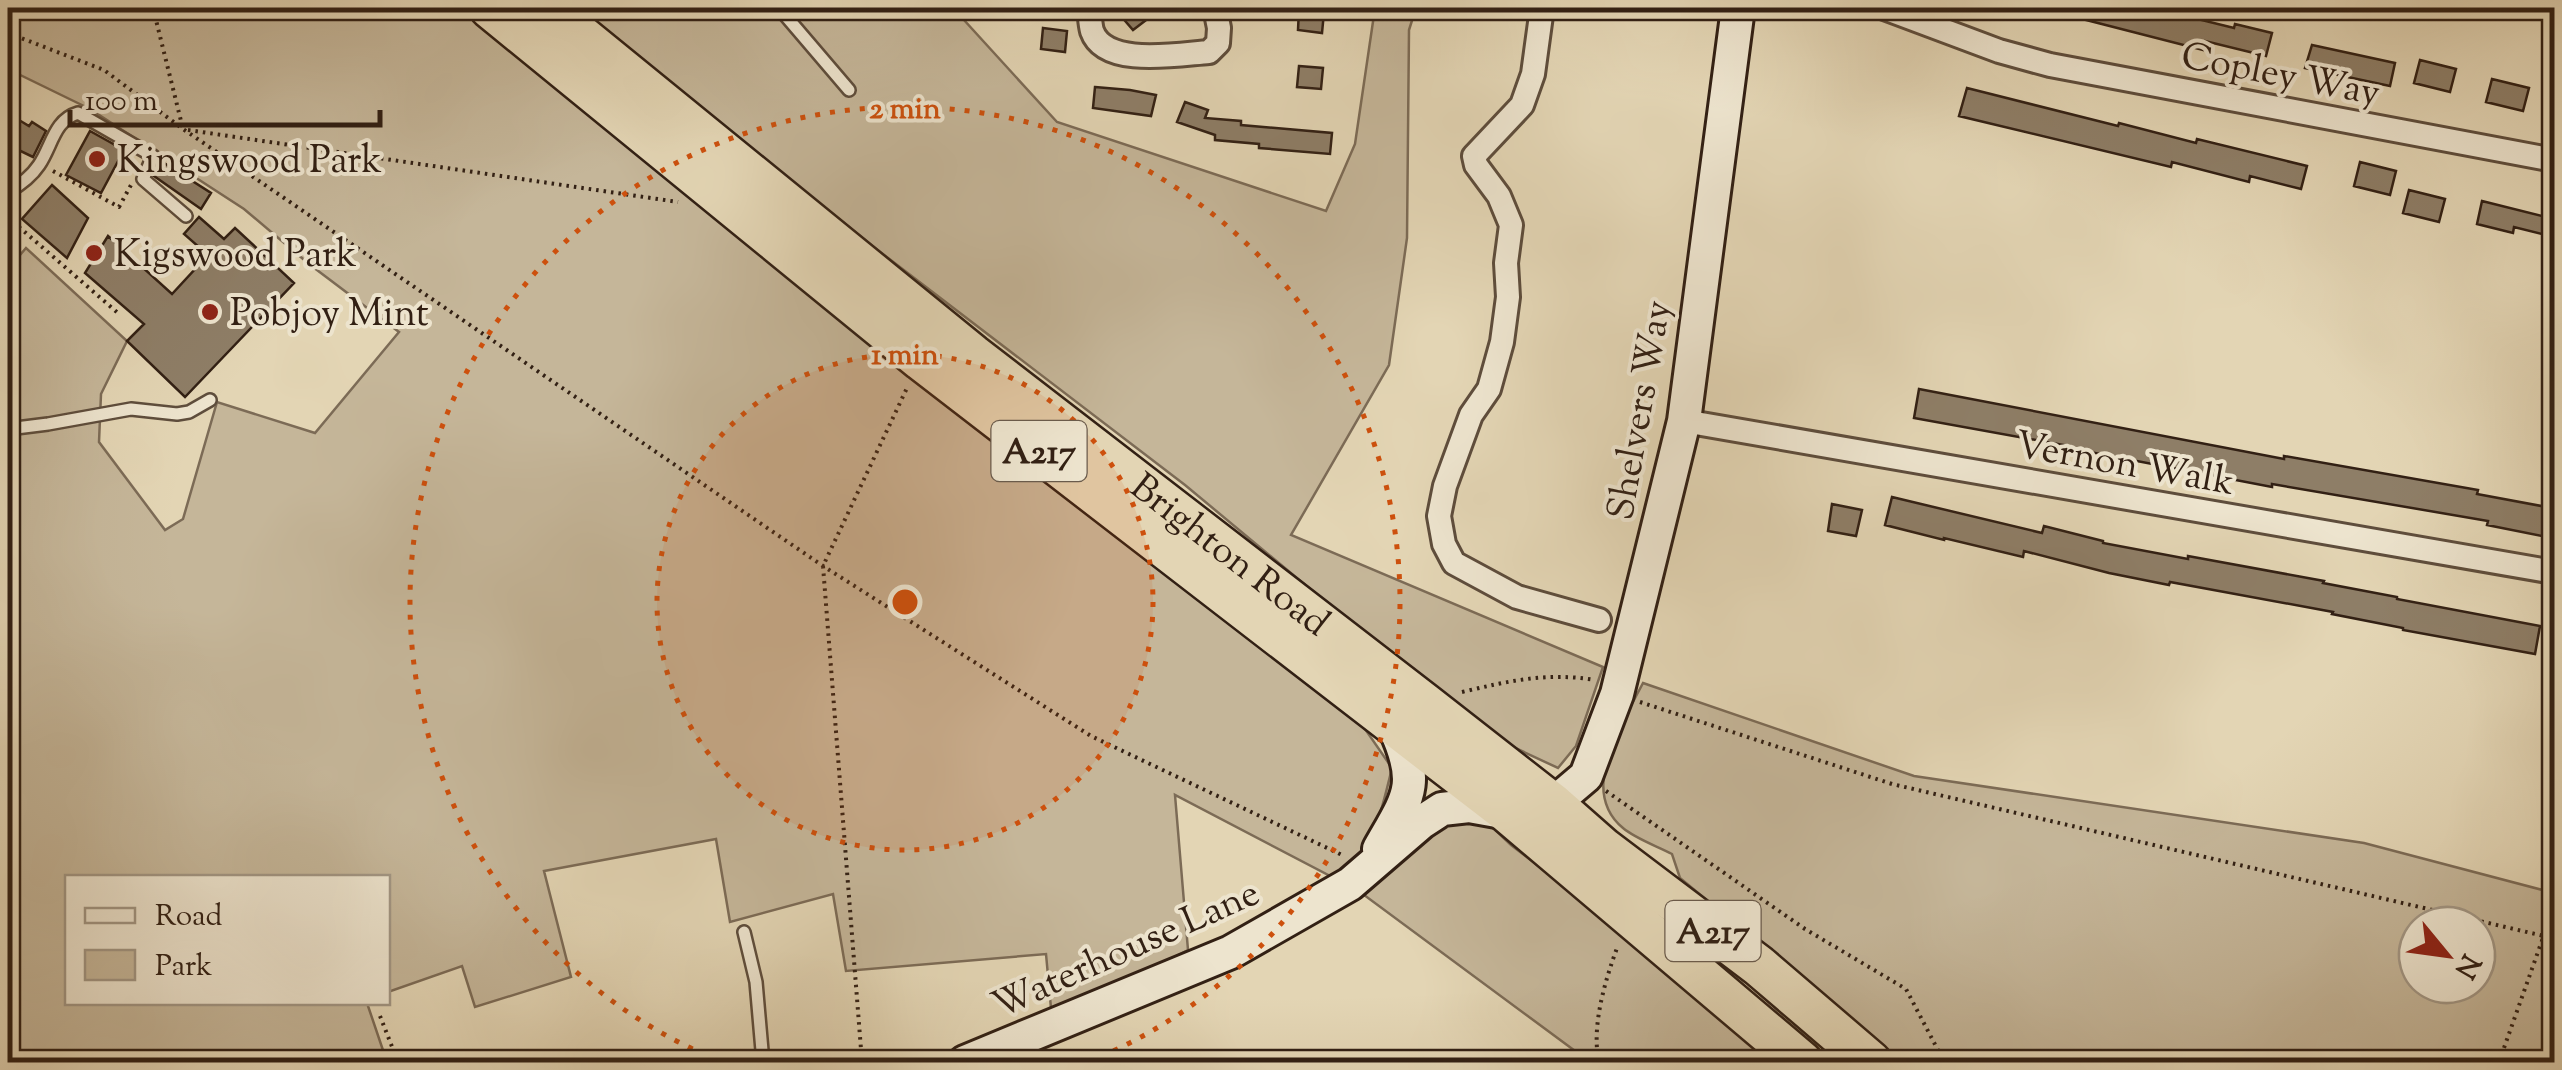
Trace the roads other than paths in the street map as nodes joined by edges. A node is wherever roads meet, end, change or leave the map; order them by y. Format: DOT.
graph roads {
  1 [pos="490,8"];
  2 [pos="547,8"];
  3 [pos="779,8"];
  4 [pos="1089,8"];
  5 [pos="1215,8"];
  6 [pos="1542,8"];
  7 [pos="1738,8"];
  8 [pos="1884,8"];
  9 [pos="848,90"];
  10 [pos="2554,160"];
  11 [pos="8,192"];
  12 [pos="186,216"];
  13 [pos="210,400"];
  14 [pos="1684,421"];
  15 [pos="8,429"];
  16 [pos="2554,572"];
  17 [pos="1599,620"];
  18 [pos="1634,627"];
  19 [pos="1409,714"];
  20 [pos="1586,776"];
  21 [pos="1552,804"];
  22 [pos="1508,813"];
  23 [pos="1598,868"];
  24 [pos="1367,870"];
  25 [pos="744,932"];
  26 [pos="763,1062"];
  27 [pos="965,1062"];
  28 [pos="1802,1062"];
  29 [pos="1870,1062"];
  1 -- 19 [label="highway, Brighton Road / A217"];
  2 -- 19 [label="highway, Brighton Road / A217"];
  3 -- 9 [label="lane"];
  4 -- 5 [label="street"];
  6 -- 17 [label="street"];
  7 -- 14 [label="street, Shelvers Way"];
  8 -- 10 [label="street, Copley Way"];
  11 -- 12 [label="lane"];
  13 -- 15 [label="lane"];
  14 -- 16 [label="street, Vernon Walk"];
  14 -- 18 [label="street, Shelvers Way"];
  17 -- 18 [label="lane"];
  18 -- 20 [label="street, Shelvers Way"];
  19 -- 21 [label="highway, Brighton Road / A217"];
  19 -- 22 [label="highway, Brighton Road / A217"];
  19 -- 24 [label="street, Waterhouse Lane"];
  20 -- 21 [label="street, Shelvers Way"];
  20 -- 23 [label="street"];
  21 -- 23 [label="highway, Brighton Road / A217"];
  22 -- 23 [label="highway, Brighton Road / A217"];
  22 -- 24 [label="street, Waterhouse Lane"];
  23 -- 28 [label="highway, Brighton Road / A217"];
  23 -- 29 [label="highway, Brighton Road / A217"];
  24 -- 27 [label="street, Waterhouse Lane"];
  25 -- 26 [label="lane"];
}
